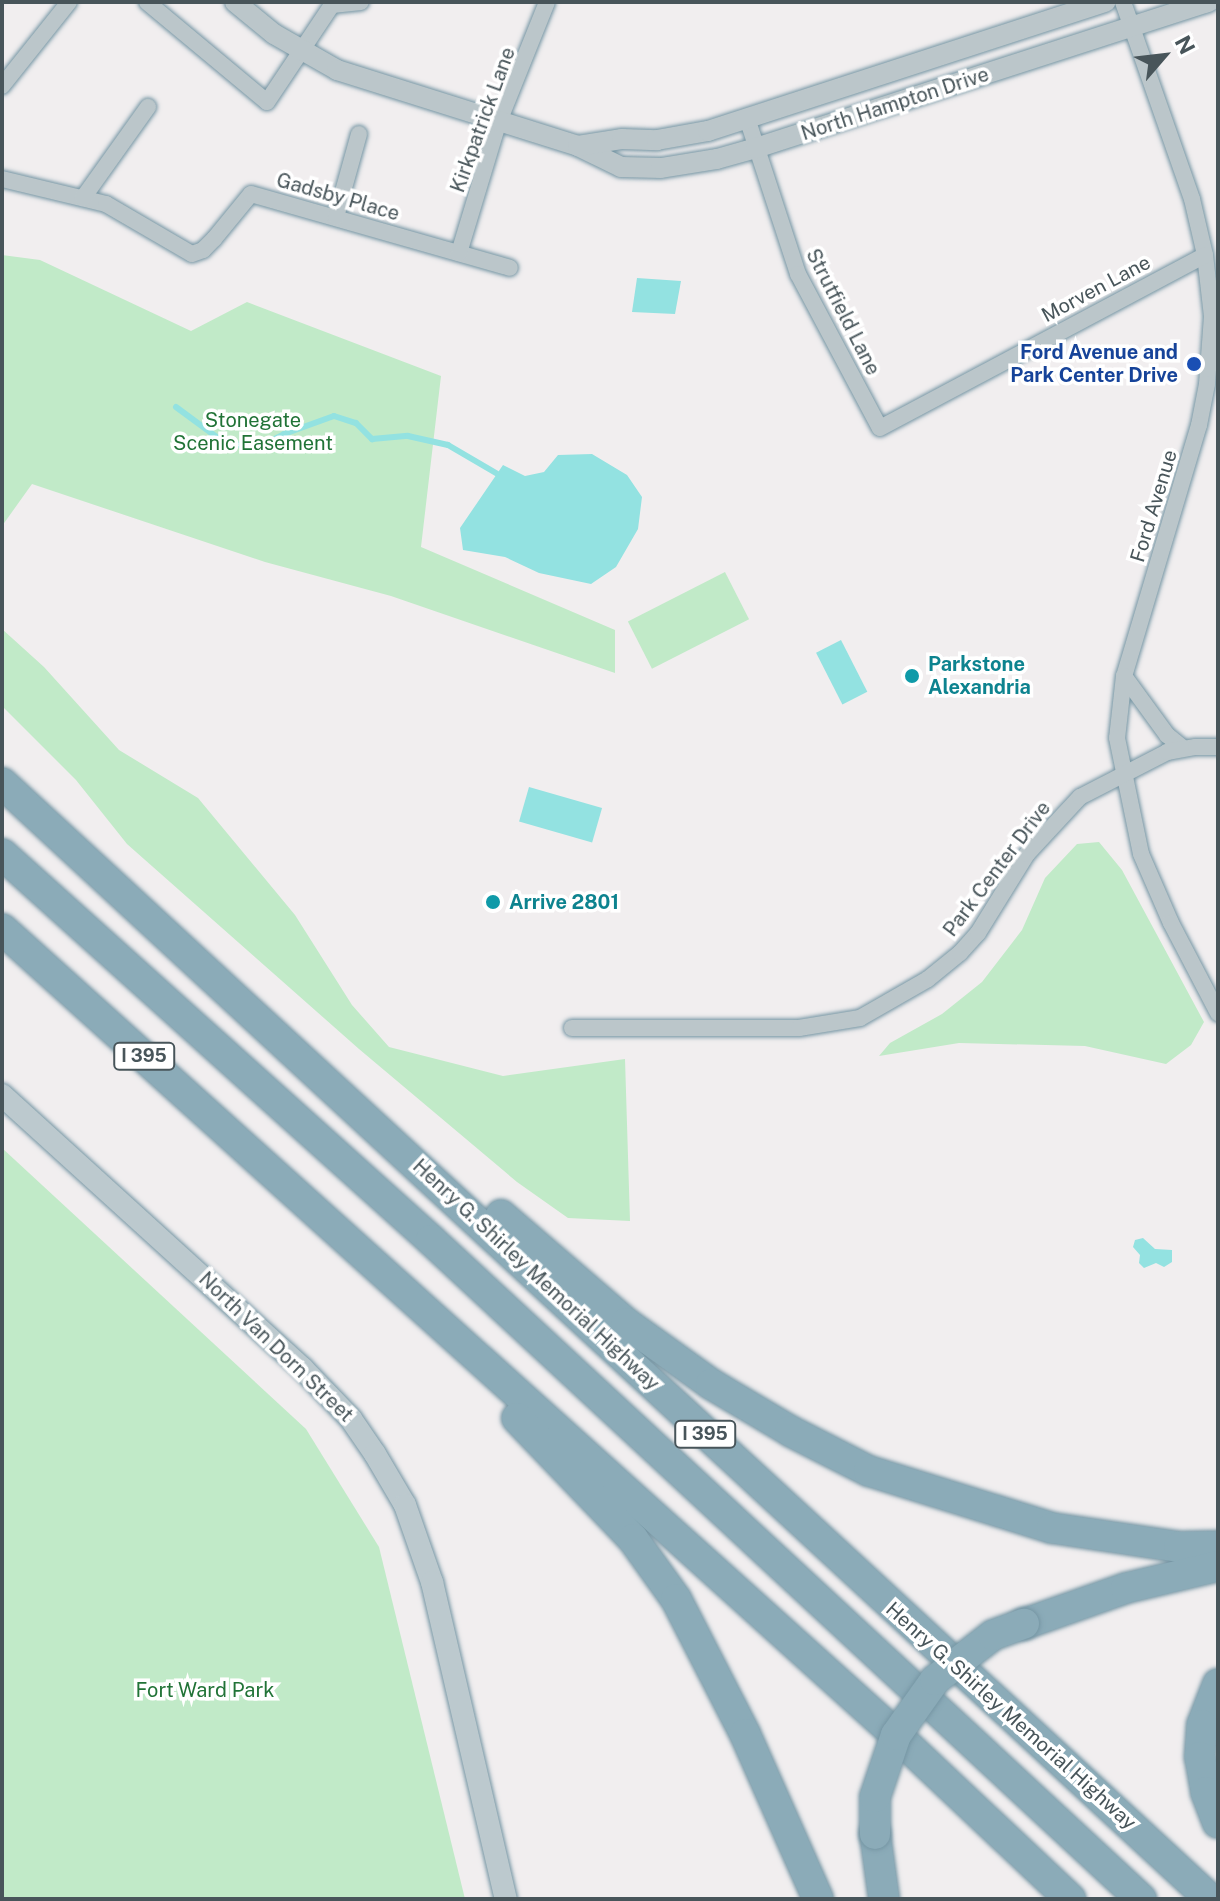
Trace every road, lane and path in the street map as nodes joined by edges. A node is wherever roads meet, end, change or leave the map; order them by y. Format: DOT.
graph roads {
  1 [pos="69,2"];
  2 [pos="147,2"];
  3 [pos="361,2"];
  4 [pos="547,2"];
  5 [pos="1106,2"];
  6 [pos="1123,2"];
  7 [pos="1209,2"];
  8 [pos="233,3"];
  9 [pos="331,4"];
  10 [pos="1133,29"];
  11 [pos="303,51"];
  12 [pos="2,86"];
  13 [pos="148,107"];
  14 [pos="748,121"];
  15 [pos="498,124"];
  16 [pos="359,134"];
  17 [pos="578,146"];
  18 [pos="756,148"];
  19 [pos="2,179"];
  20 [pos="83,198"];
  21 [pos="336,217"];
  22 [pos="459,253"];
  23 [pos="1205,255"];
  24 [pos="510,268"];
  25 [pos="880,428"];
  26 [pos="1124,676"];
  27 [pos="1218,747"];
  28 [pos="1183,748"];
  29 [pos="1123,774"];
  30 [pos="2,783"];
  31 [pos="2,854"];
  32 [pos="2,929"];
  33 [pos="203,966"];
  34 [pos="1218,1013"];
  35 [pos="572,1028"];
  36 [pos="2,1095"];
  37 [pos="285,1183"];
  38 [pos="1218,1546"];
  39 [pos="1218,1566"];
  40 [pos="1218,1684"];
  41 [pos="1218,1823"];
  42 [pos="1161,1852"];
  43 [pos="1218,1898"];
  44 [pos="506,1899"];
  45 [pos="818,1899"];
  46 [pos="884,1899"];
  47 [pos="1070,1899"];
  48 [pos="1141,1899"];
  49 [pos="1210,1899"];
  1 -- 12 [label="street"];
  2 -- 11 [label="street"];
  3 -- 9 [label="street"];
  4 -- 15 [label="street, Kirkpatrick Lane"];
  5 -- 14 [label="street, North Hampton Drive"];
  6 -- 10 [label="street, Ford Avenue"];
  7 -- 10 [label="street, North Hampton Drive"];
  8 -- 11 [label="street, North Hampton Drive"];
  9 -- 11 [label="street"];
  10 -- 18 [label="street, North Hampton Drive"];
  10 -- 23 [label="street, Ford Avenue"];
  11 -- 15 [label="street, North Hampton Drive"];
  13 -- 20 [label="street"];
  14 -- 17 [label="street, North Hampton Drive"];
  14 -- 18 [label="street, Strutfield Lane"];
  15 -- 17 [label="street, North Hampton Drive"];
  15 -- 22 [label="street, Kirkpatrick Lane"];
  16 -- 21 [label="street"];
  17 -- 18 [label="street, North Hampton Drive"];
  18 -- 25 [label="street, Strutfield Lane"];
  19 -- 20 [label="street, Gadsby Place"];
  20 -- 21 [label="street, Gadsby Place"];
  21 -- 22 [label="street, Gadsby Place"];
  22 -- 24 [label="street, Gadsby Place"];
  23 -- 25 [label="street, Morven Lane"];
  23 -- 26 [label="street, Ford Avenue"];
  26 -- 28 [label="street"];
  26 -- 29 [label="street, Ford Avenue"];
  27 -- 28 [label="street, Park Center Drive"];
  28 -- 29 [label="street, Park Center Drive"];
  29 -- 34 [label="street, Ford Avenue"];
  29 -- 35 [label="street, Park Center Drive"];
  30 -- 33 [label="highway, Henry G. Shirley Memorial Highway / I 395"];
  31 -- 48 [label="highway"];
  32 -- 37 [label="highway, I 395"];
  33 -- 38 [label="highway"];
  33 -- 42 [label="highway, Henry G. Shirley Memorial Highway / I 395"];
  36 -- 44 [label="main road, North Van Dorn Street"];
  37 -- 45 [label="highway"];
  37 -- 47 [label="highway, I 395"];
  39 -- 46 [label="highway, bridge"];
  40 -- 41 [label="highway"];
  42 -- 43 [label="highway"];
  42 -- 49 [label="highway, Henry G. Shirley Memorial Highway / I 395"];
}
